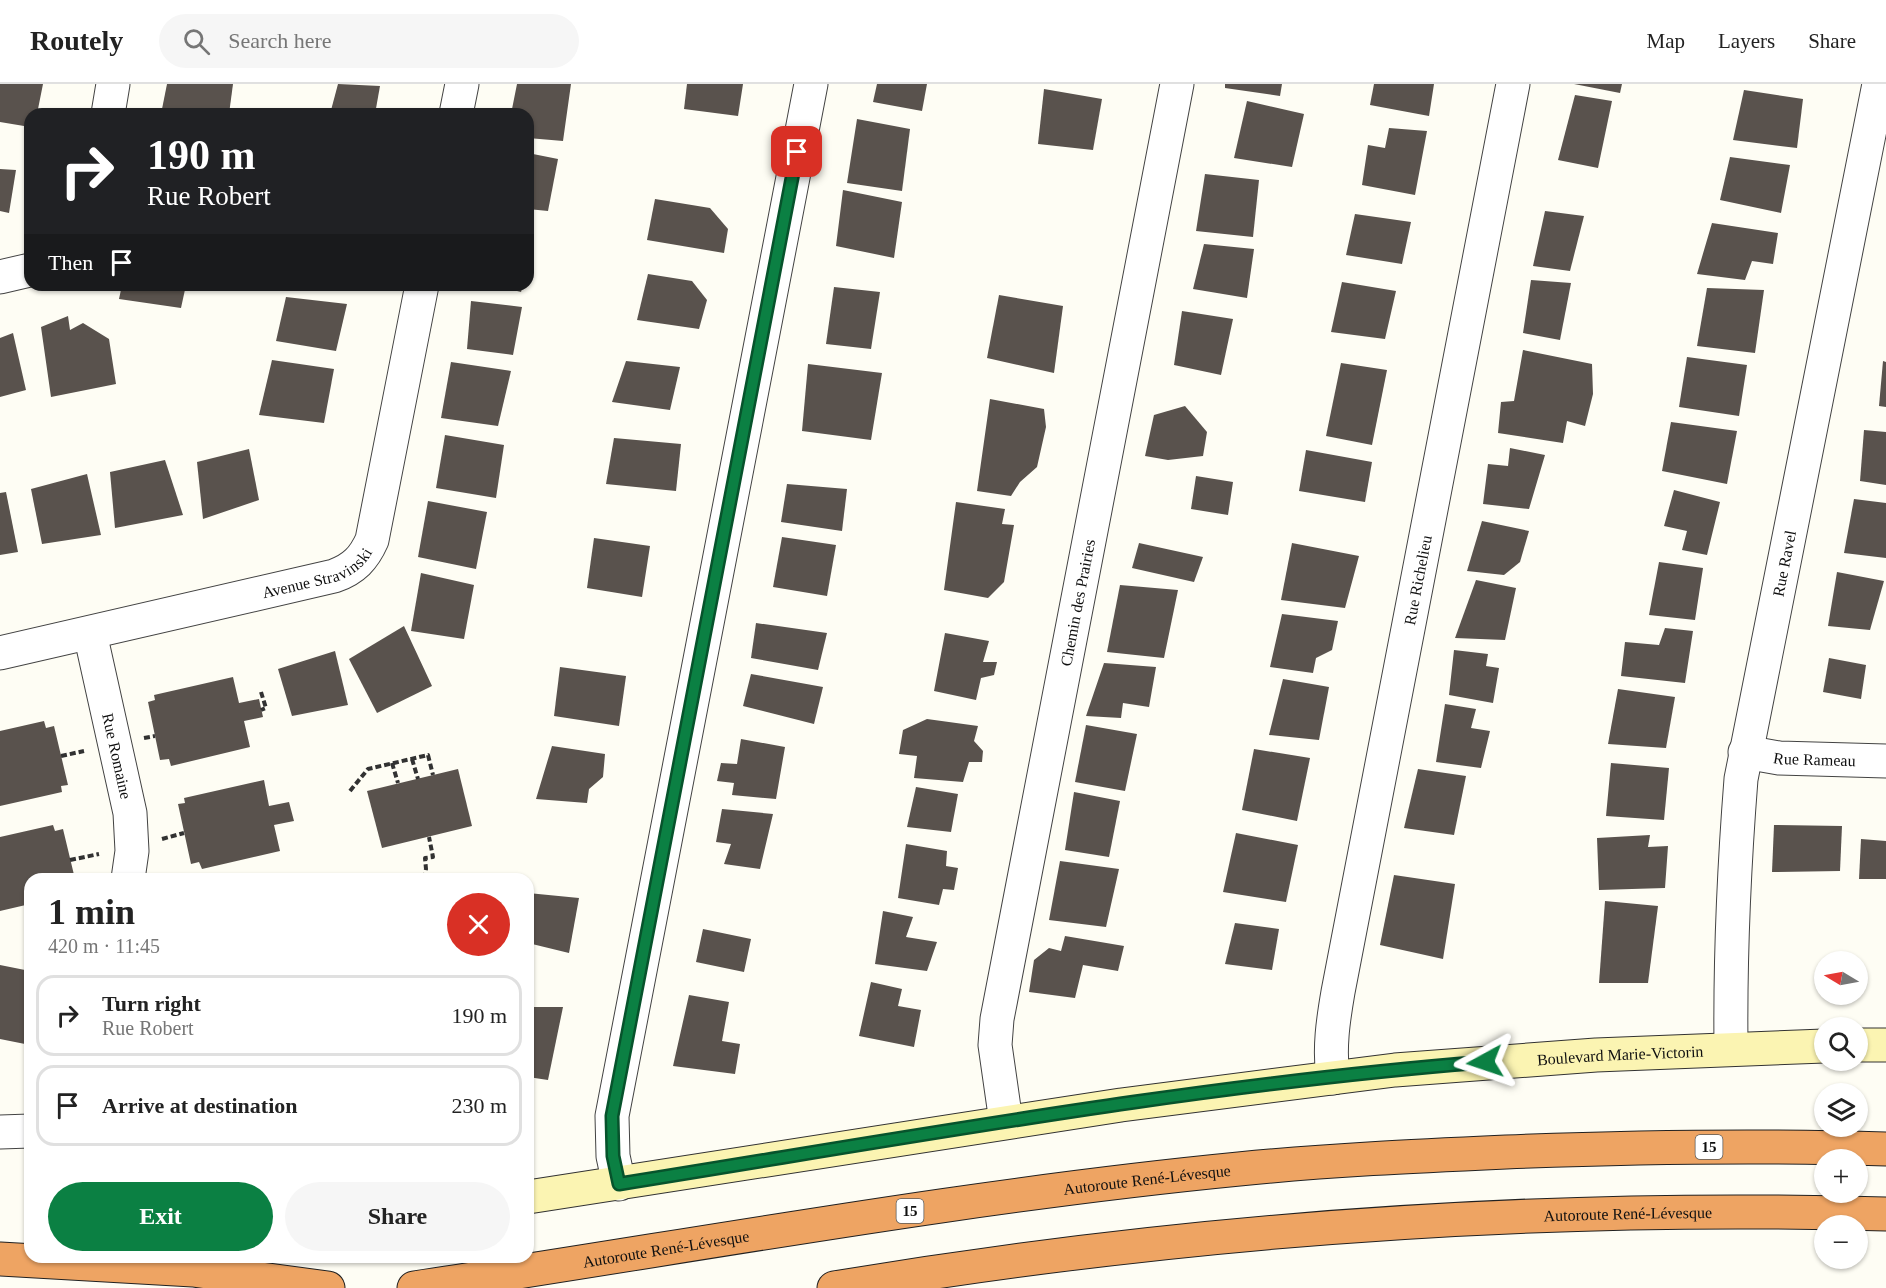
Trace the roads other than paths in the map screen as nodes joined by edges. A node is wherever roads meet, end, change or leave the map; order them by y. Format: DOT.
graph roads {
  1 [pos="113,84"];
  2 [pos="462,84"];
  3 [pos="811,84"];
  4 [pos="1178,84"];
  5 [pos="1514,84"];
  6 [pos="1879,84"];
  7 [pos="109,108"];
  8 [pos="457,108"];
  9 [pos="24,271"];
  10 [pos="0,277"];
  11 [pos="421,291"];
  12 [pos="90,633"];
  13 [pos="0,653"];
  14 [pos="1745,752"];
  15 [pos="1886,761"];
  16 [pos="129,873"];
  17 [pos="1868,1045"];
  18 [pos="1886,1045"];
  19 [pos="1814,1046"];
  20 [pos="1731,1048"];
  21 [pos="1333,1078"];
  22 [pos="1006,1122"];
  23 [pos="24,1131"];
  24 [pos="0,1132"];
  25 [pos="1886,1149"];
  26 [pos="619,1184"];
  27 [pos="534,1196"];
  28 [pos="1886,1214"];
  29 [pos="24,1249"];
  30 [pos="0,1250"];
  31 [pos="1039,1258"];
  32 [pos="0,1259"];
  33 [pos="24,1260"];
  34 [pos="70,1263"];
  35 [pos="328,1288"];
  36 [pos="414,1288"];
  37 [pos="834,1288"];
  38 [pos="934,1288"];
  1 -- 7 [label="street"];
  2 -- 8 [label="street"];
  3 -- 26 [label="street"];
  4 -- 22 [label="street, Chemin des Prairies"];
  5 -- 21 [label="street, Rue Richelieu"];
  6 -- 14 [label="street, Rue Ravel"];
  9 -- 10 [label="street"];
  11 -- 12 [label="street, Avenue Stravinski"];
  12 -- 13 [label="street, Avenue Stravinski"];
  12 -- 16 [label="street, Rue Romaine"];
  14 -- 15 [label="street, Rue Rameau"];
  14 -- 20 [label="street, Rue Ravel"];
  17 -- 18 [label="main road"];
  19 -- 20 [label="main road, Boulevard Marie-Victorin"];
  20 -- 21 [label="main road, Boulevard Marie-Victorin"];
  21 -- 22 [label="main road, Boulevard Marie-Victorin"];
  22 -- 26 [label="main road, Boulevard Marie-Victorin"];
  23 -- 24 [label="street"];
  25 -- 36 [label="highway, Autoroute René-Lévesque / 15"];
  26 -- 27 [label="main road, Boulevard Marie-Victorin"];
  28 -- 31 [label="highway, Autoroute René-Lévesque"];
  29 -- 30 [label="main road"];
  31 -- 37 [label="highway, Autoroute René-Lévesque"];
  31 -- 38 [label="highway"];
  32 -- 33 [label="highway"];
  34 -- 35 [label="highway"];
}
